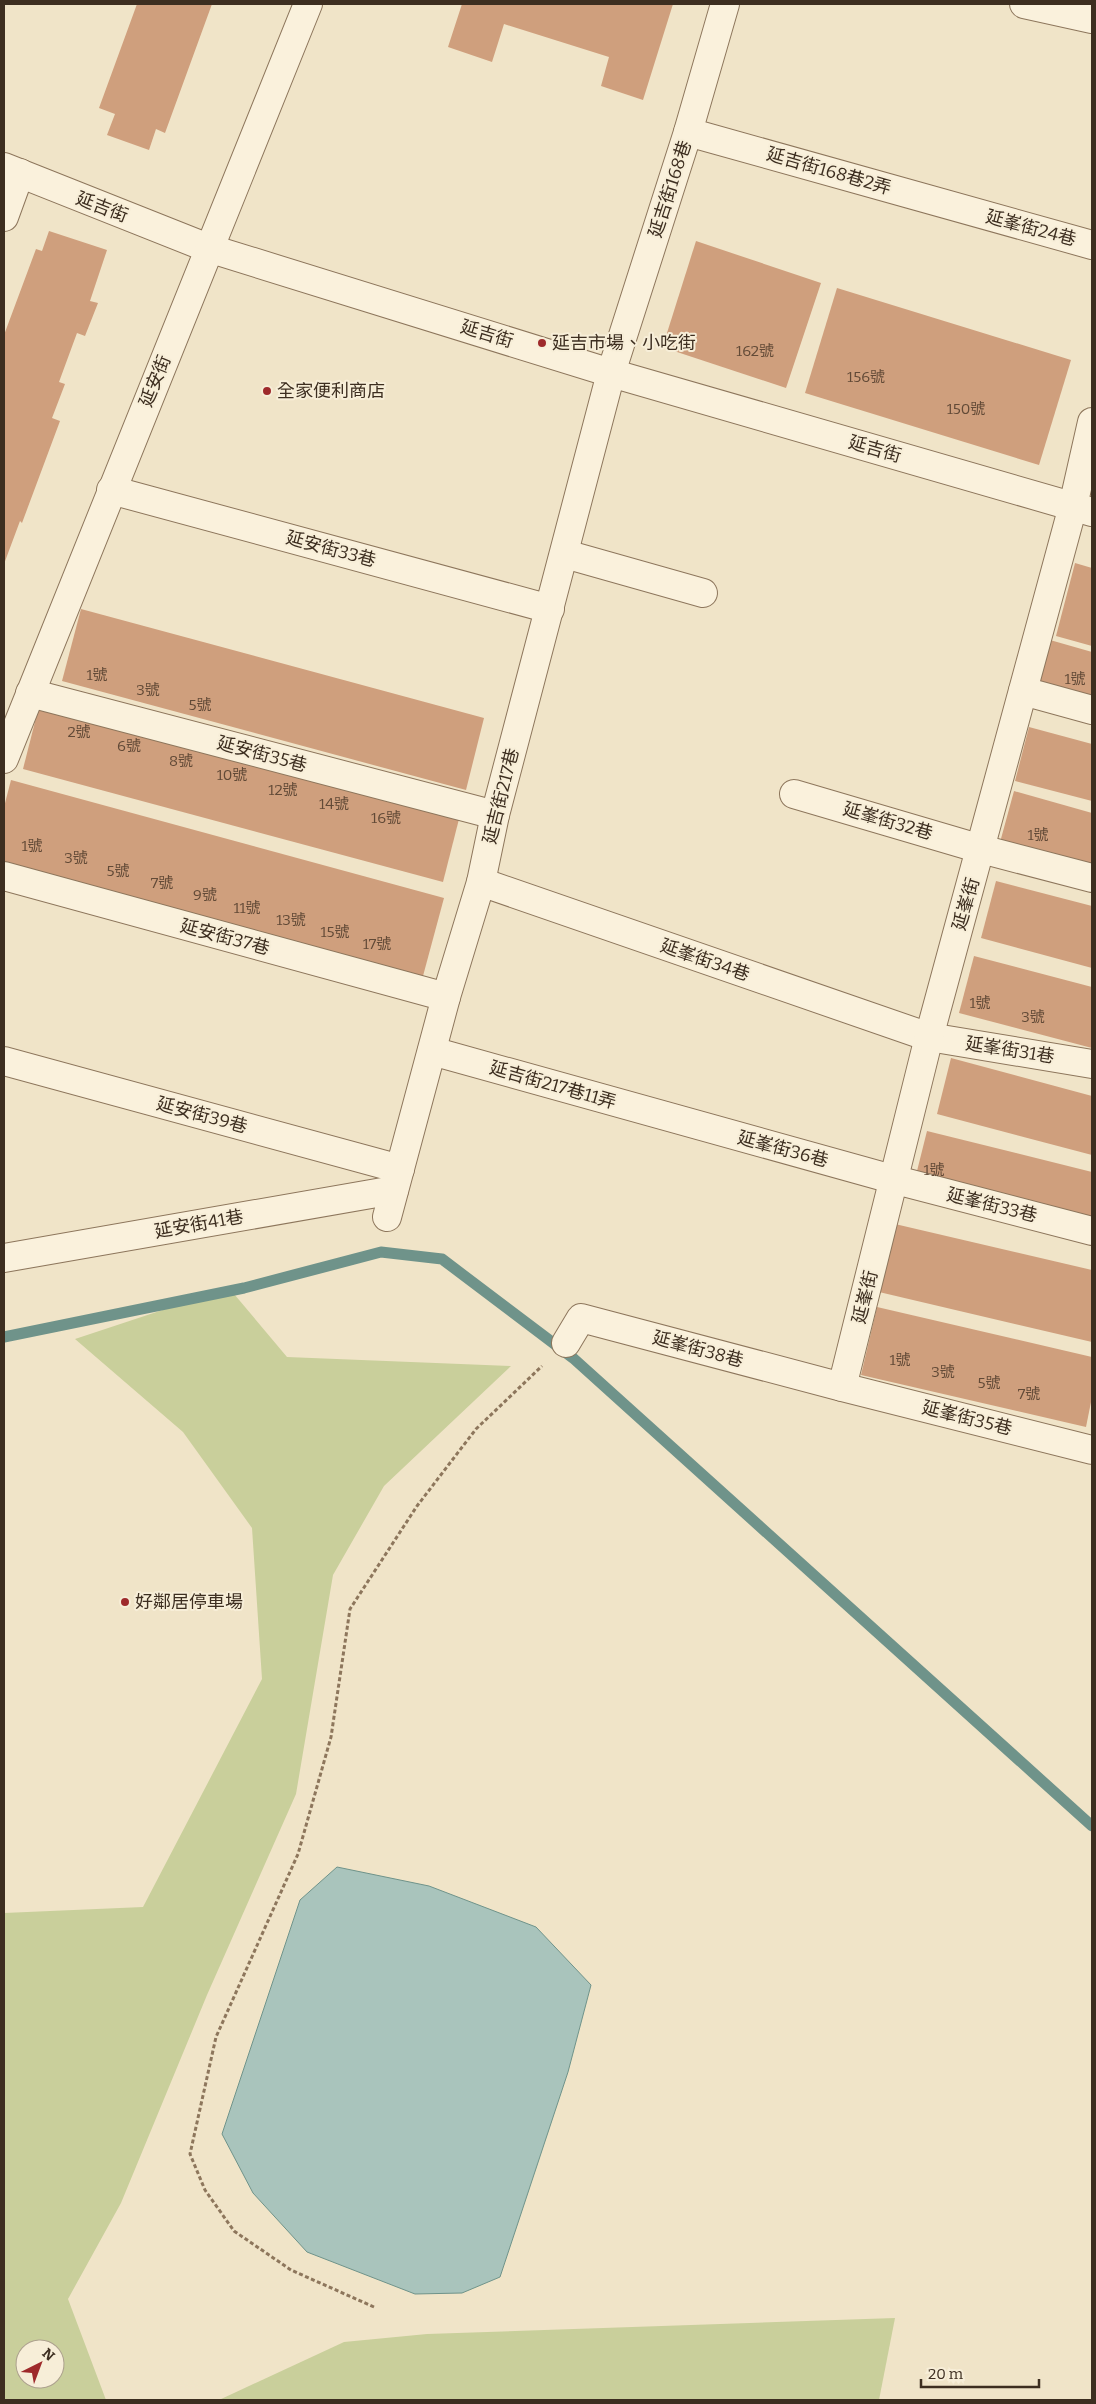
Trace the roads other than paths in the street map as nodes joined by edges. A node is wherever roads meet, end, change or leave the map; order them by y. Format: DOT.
graph roads {
  1 [pos="308,4"];
  2 [pos="725,4"];
  3 [pos="1024,4"];
  4 [pos="1092,19"];
  5 [pos="688,132"];
  6 [pos="12,170"];
  7 [pos="970,211"];
  8 [pos="4,217"];
  9 [pos="1092,245"];
  10 [pos="208,248"];
  11 [pos="612,373"];
  12 [pos="1092,422"];
  13 [pos="111,490"];
  14 [pos="1082,509"];
  15 [pos="565,554"];
  16 [pos="703,593"];
  17 [pos="550,609"];
  18 [pos="1023,691"];
  19 [pos="30,693"];
  20 [pos="1092,710"];
  21 [pos="4,759"];
  22 [pos="794,794"];
  23 [pos="495,815"];
  24 [pos="981,849"];
  25 [pos="4,876"];
  26 [pos="1092,878"];
  27 [pos="481,882"];
  28 [pos="446,997"];
  29 [pos="929,1037"];
  30 [pos="432,1051"];
  31 [pos="4,1061"];
  32 [pos="1092,1064"];
  33 [pos="674,1120"];
  34 [pos="397,1179"];
  35 [pos="892,1179"];
  36 [pos="387,1217"];
  37 [pos="1092,1230"];
  38 [pos="4,1258"];
  39 [pos="566,1343"];
  40 [pos="842,1387"];
  41 [pos="1092,1450"];
  1 -- 10 [label="street, 延安街"];
  2 -- 5 [label="street, 延吉街168巷"];
  3 -- 4 [label="street"];
  5 -- 7 [label="street, 延吉街168巷2弄"];
  5 -- 11 [label="street, 延吉街168巷"];
  6 -- 8 [label="street"];
  6 -- 10 [label="street, 延吉街"];
  7 -- 9 [label="street, 延峯街24巷"];
  10 -- 11 [label="street, 延吉街"];
  10 -- 13 [label="street, 延安街"];
  11 -- 14 [label="street, 延吉街"];
  11 -- 15 [label="street, 延吉街217巷"];
  12 -- 14 [label="street, 延峯街"];
  13 -- 17 [label="street, 延安街33巷"];
  13 -- 19 [label="street, 延安街"];
  14 -- 18 [label="street, 延峯街"];
  15 -- 16 [label="street"];
  15 -- 17 [label="street, 延吉街217巷"];
  17 -- 23 [label="street, 延吉街217巷"];
  18 -- 20 [label="street"];
  18 -- 24 [label="street, 延峯街"];
  19 -- 21 [label="street, 延安街"];
  19 -- 23 [label="street, 延安街35巷"];
  22 -- 24 [label="street, 延峯街32巷"];
  23 -- 27 [label="street, 延吉街217巷"];
  24 -- 26 [label="street, 延峯街32巷"];
  24 -- 29 [label="street, 延峯街"];
  25 -- 28 [label="street, 延安街37巷"];
  27 -- 28 [label="street, 延吉街217巷"];
  27 -- 29 [label="street, 延峯街34巷"];
  28 -- 30 [label="street, 延吉街217巷"];
  29 -- 32 [label="street, 延峯街31巷"];
  29 -- 35 [label="street, 延峯街"];
  30 -- 33 [label="street, 延吉街217巷11弄"];
  30 -- 34 [label="street, 延吉街217巷"];
  31 -- 34 [label="street, 延安街39巷"];
  33 -- 35 [label="street, 延峯街36巷"];
  34 -- 36 [label="street, 延吉街217巷"];
  34 -- 38 [label="street, 延安街41巷"];
  35 -- 37 [label="street, 延峯街33巷"];
  35 -- 40 [label="street, 延峯街"];
  39 -- 40 [label="street, 延峯街38巷"];
  40 -- 41 [label="street, 延峯街35巷"];
}
